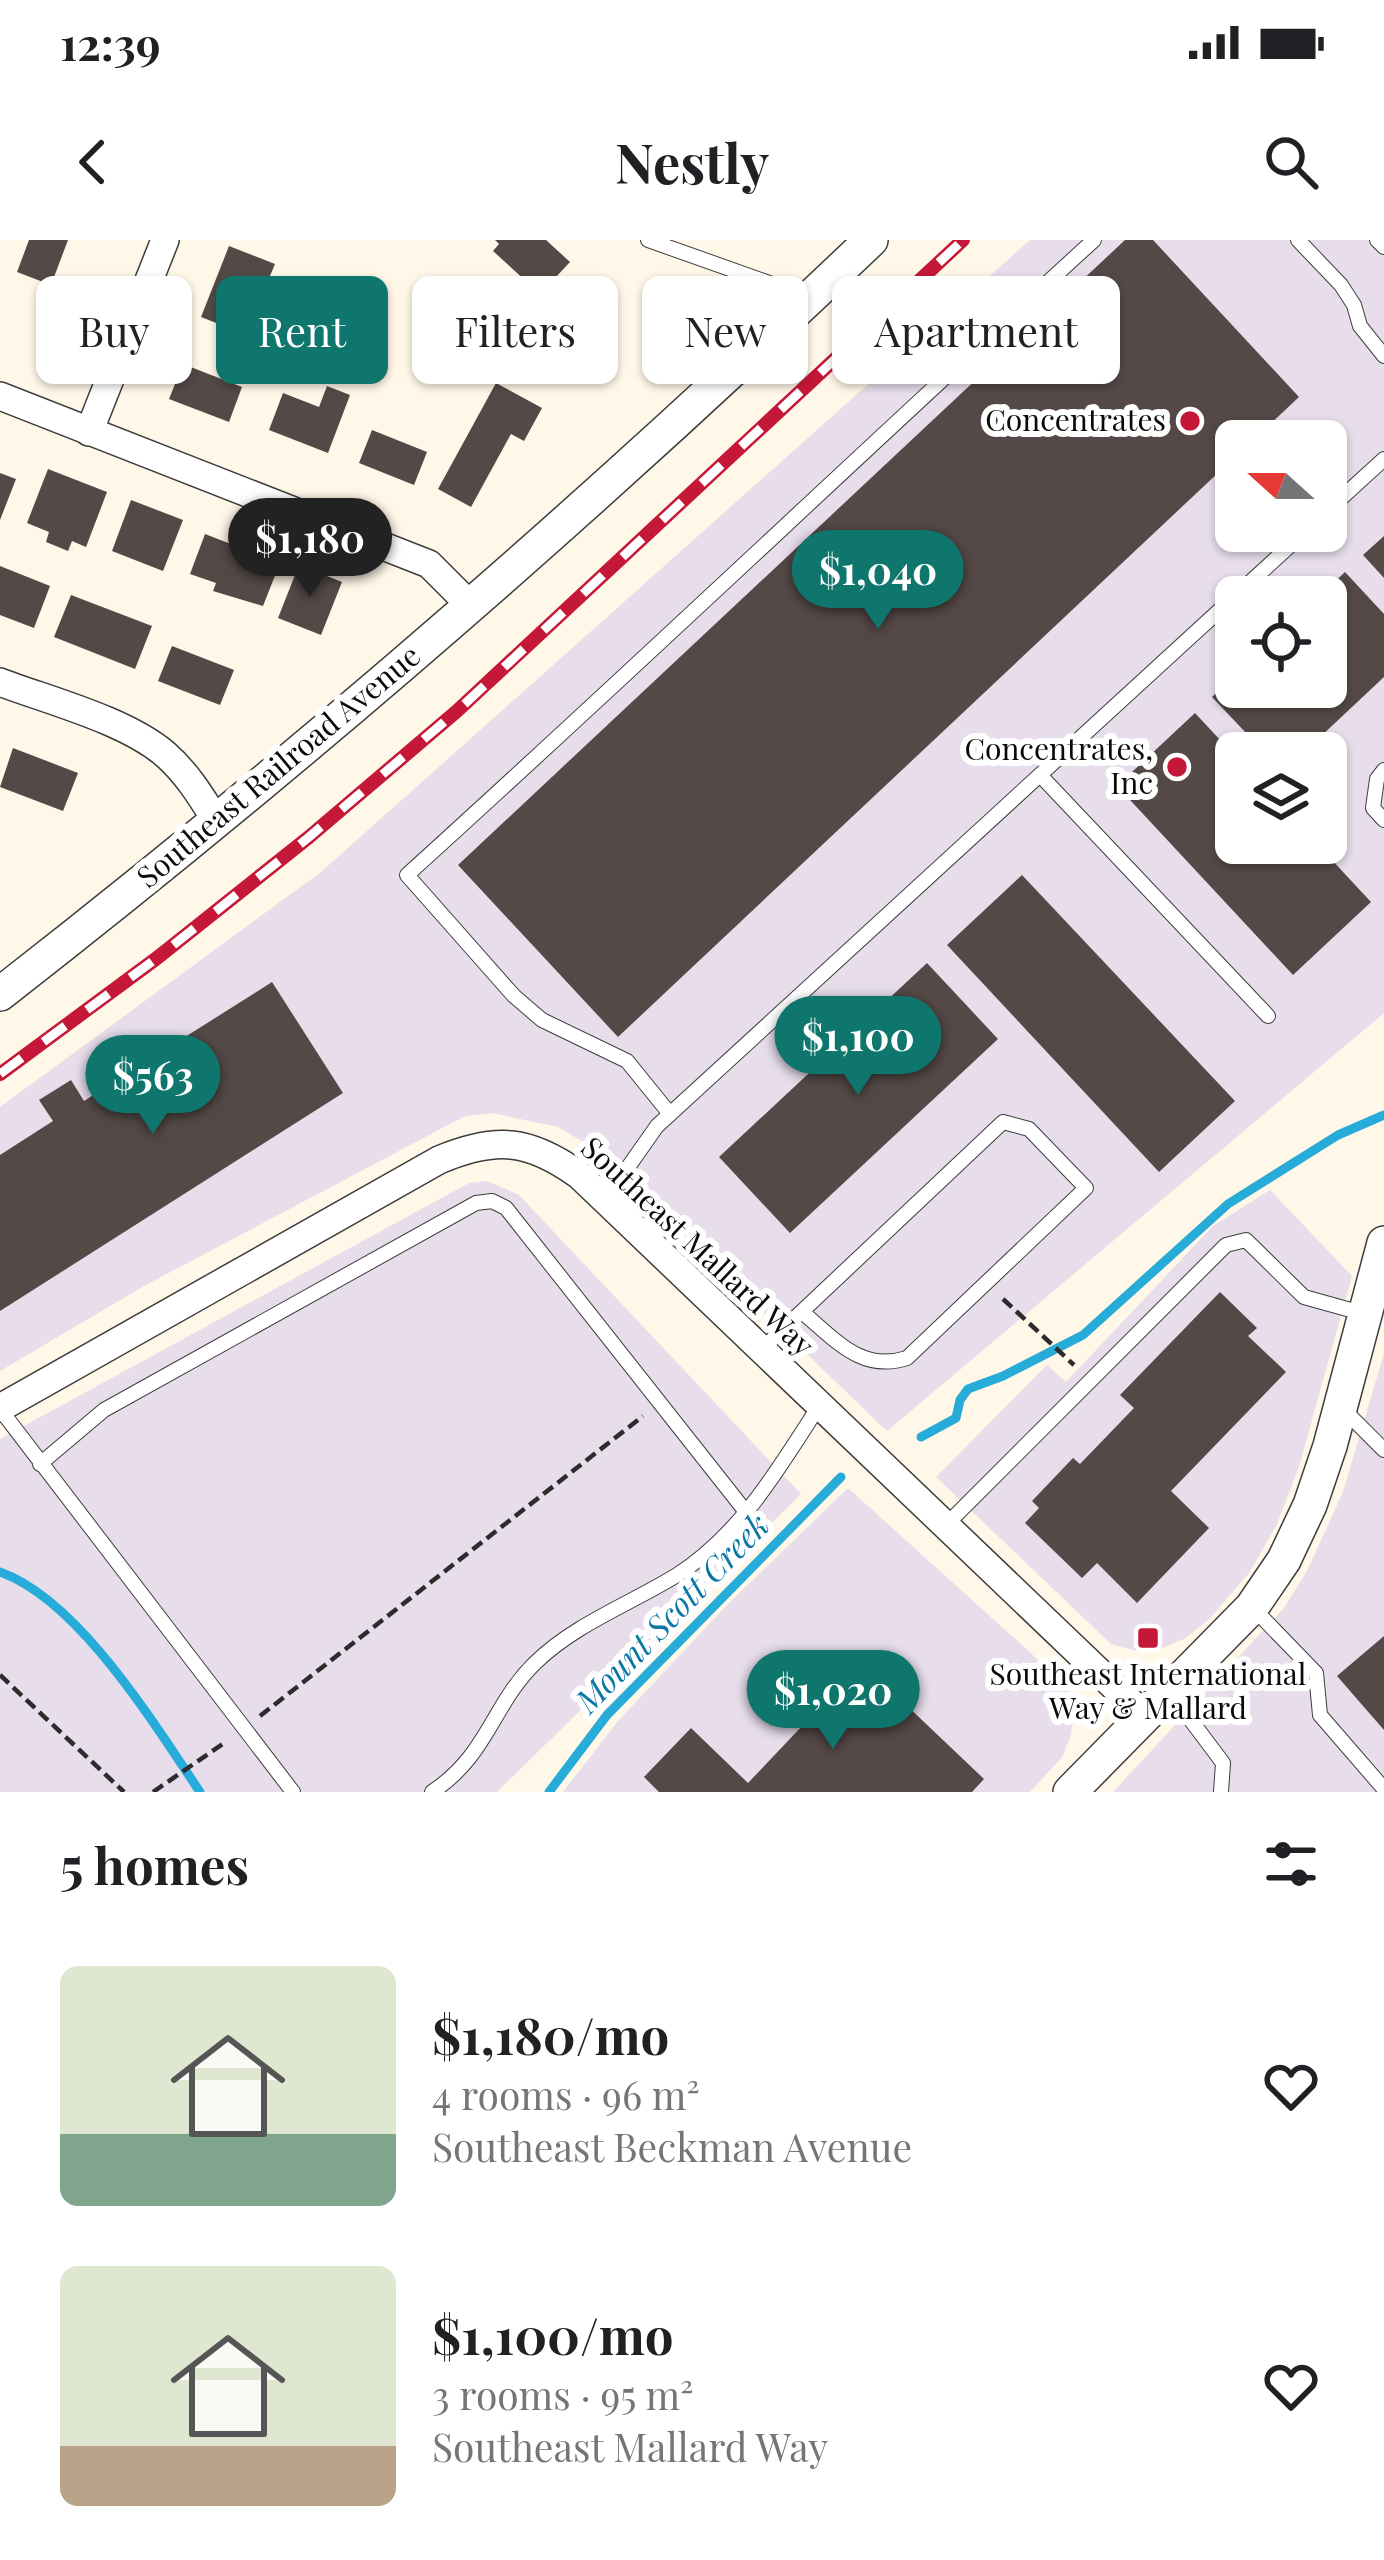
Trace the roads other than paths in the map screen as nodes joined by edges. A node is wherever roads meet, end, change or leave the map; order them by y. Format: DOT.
graph roads {
  1 [pos="165,240"];
  2 [pos="648,240"];
  3 [pos="871,240"];
  4 [pos="1094,240"];
  5 [pos="1298,240"];
  6 [pos="1377,240"];
  7 [pos="1384,248"];
  8 [pos="810,298"];
  9 [pos="1384,356"];
  10 [pos="0,396"];
  11 [pos="89,432"];
  12 [pos="1384,459"];
  13 [pos="1347,493"];
  14 [pos="1283,552"];
  15 [pos="470,605"];
  16 [pos="0,682"];
  17 [pos="1384,770"];
  18 [pos="1040,775"];
  19 [pos="1384,820"];
  20 [pos="218,822"];
  21 [pos="0,994"];
  22 [pos="1268,1016"];
  23 [pos="670,1114"];
  24 [pos="605,1200"];
  25 [pos="1384,1243"];
  26 [pos="802,1312"];
  27 [pos="1366,1314"];
  28 [pos="761,1350"];
  29 [pos="819,1406"];
  30 [pos="1341,1407"];
  31 [pos="0,1408"];
  32 [pos="1383,1447"];
  33 [pos="40,1463"];
  34 [pos="746,1512"];
  35 [pos="944,1527"];
  36 [pos="1252,1607"];
  37 [pos="1169,1690"];
  38 [pos="1144,1715"];
  39 [pos="1384,1789"];
  40 [pos="293,1792"];
  41 [pos="432,1792"];
  42 [pos="1070,1792"];
  43 [pos="1221,1792"];
  1 -- 11 [label="street"];
  2 -- 8 [label="lane"];
  3 -- 8 [label="street, Southeast Railroad Avenue"];
  4 -- 23 [label="lane"];
  5 -- 9 [label="lane"];
  6 -- 7 [label="lane"];
  8 -- 15 [label="street, Southeast Railroad Avenue"];
  10 -- 11 [label="street"];
  11 -- 15 [label="street"];
  12 -- 13 [label="lane"];
  14 -- 18 [label="lane"];
  15 -- 20 [label="street, Southeast Railroad Avenue"];
  16 -- 20 [label="street"];
  17 -- 19 [label="lane"];
  18 -- 22 [label="lane"];
  18 -- 23 [label="lane"];
  20 -- 21 [label="street, Southeast Railroad Avenue"];
  23 -- 24 [label="lane"];
  24 -- 28 [label="street, Southeast Mallard Way"];
  24 -- 31 [label="street, Southeast Mallard Way"];
  25 -- 27 [label="street"];
  26 -- 26 [label="lane"];
  26 -- 28 [label="lane"];
  27 -- 30 [label="street"];
  27 -- 35 [label="lane"];
  28 -- 29 [label="street, Southeast Mallard Way"];
  29 -- 34 [label="lane"];
  29 -- 35 [label="street, Southeast Mallard Way"];
  30 -- 32 [label="lane"];
  30 -- 36 [label="street"];
  31 -- 33 [label="lane"];
  33 -- 34 [label="lane"];
  33 -- 40 [label="lane"];
  34 -- 41 [label="lane"];
  35 -- 38 [label="street, Southeast Mallard Way"];
  36 -- 37 [label="street"];
  36 -- 39 [label="lane"];
  37 -- 38 [label="street"];
  37 -- 43 [label="lane"];
  38 -- 42 [label="street"];
}
